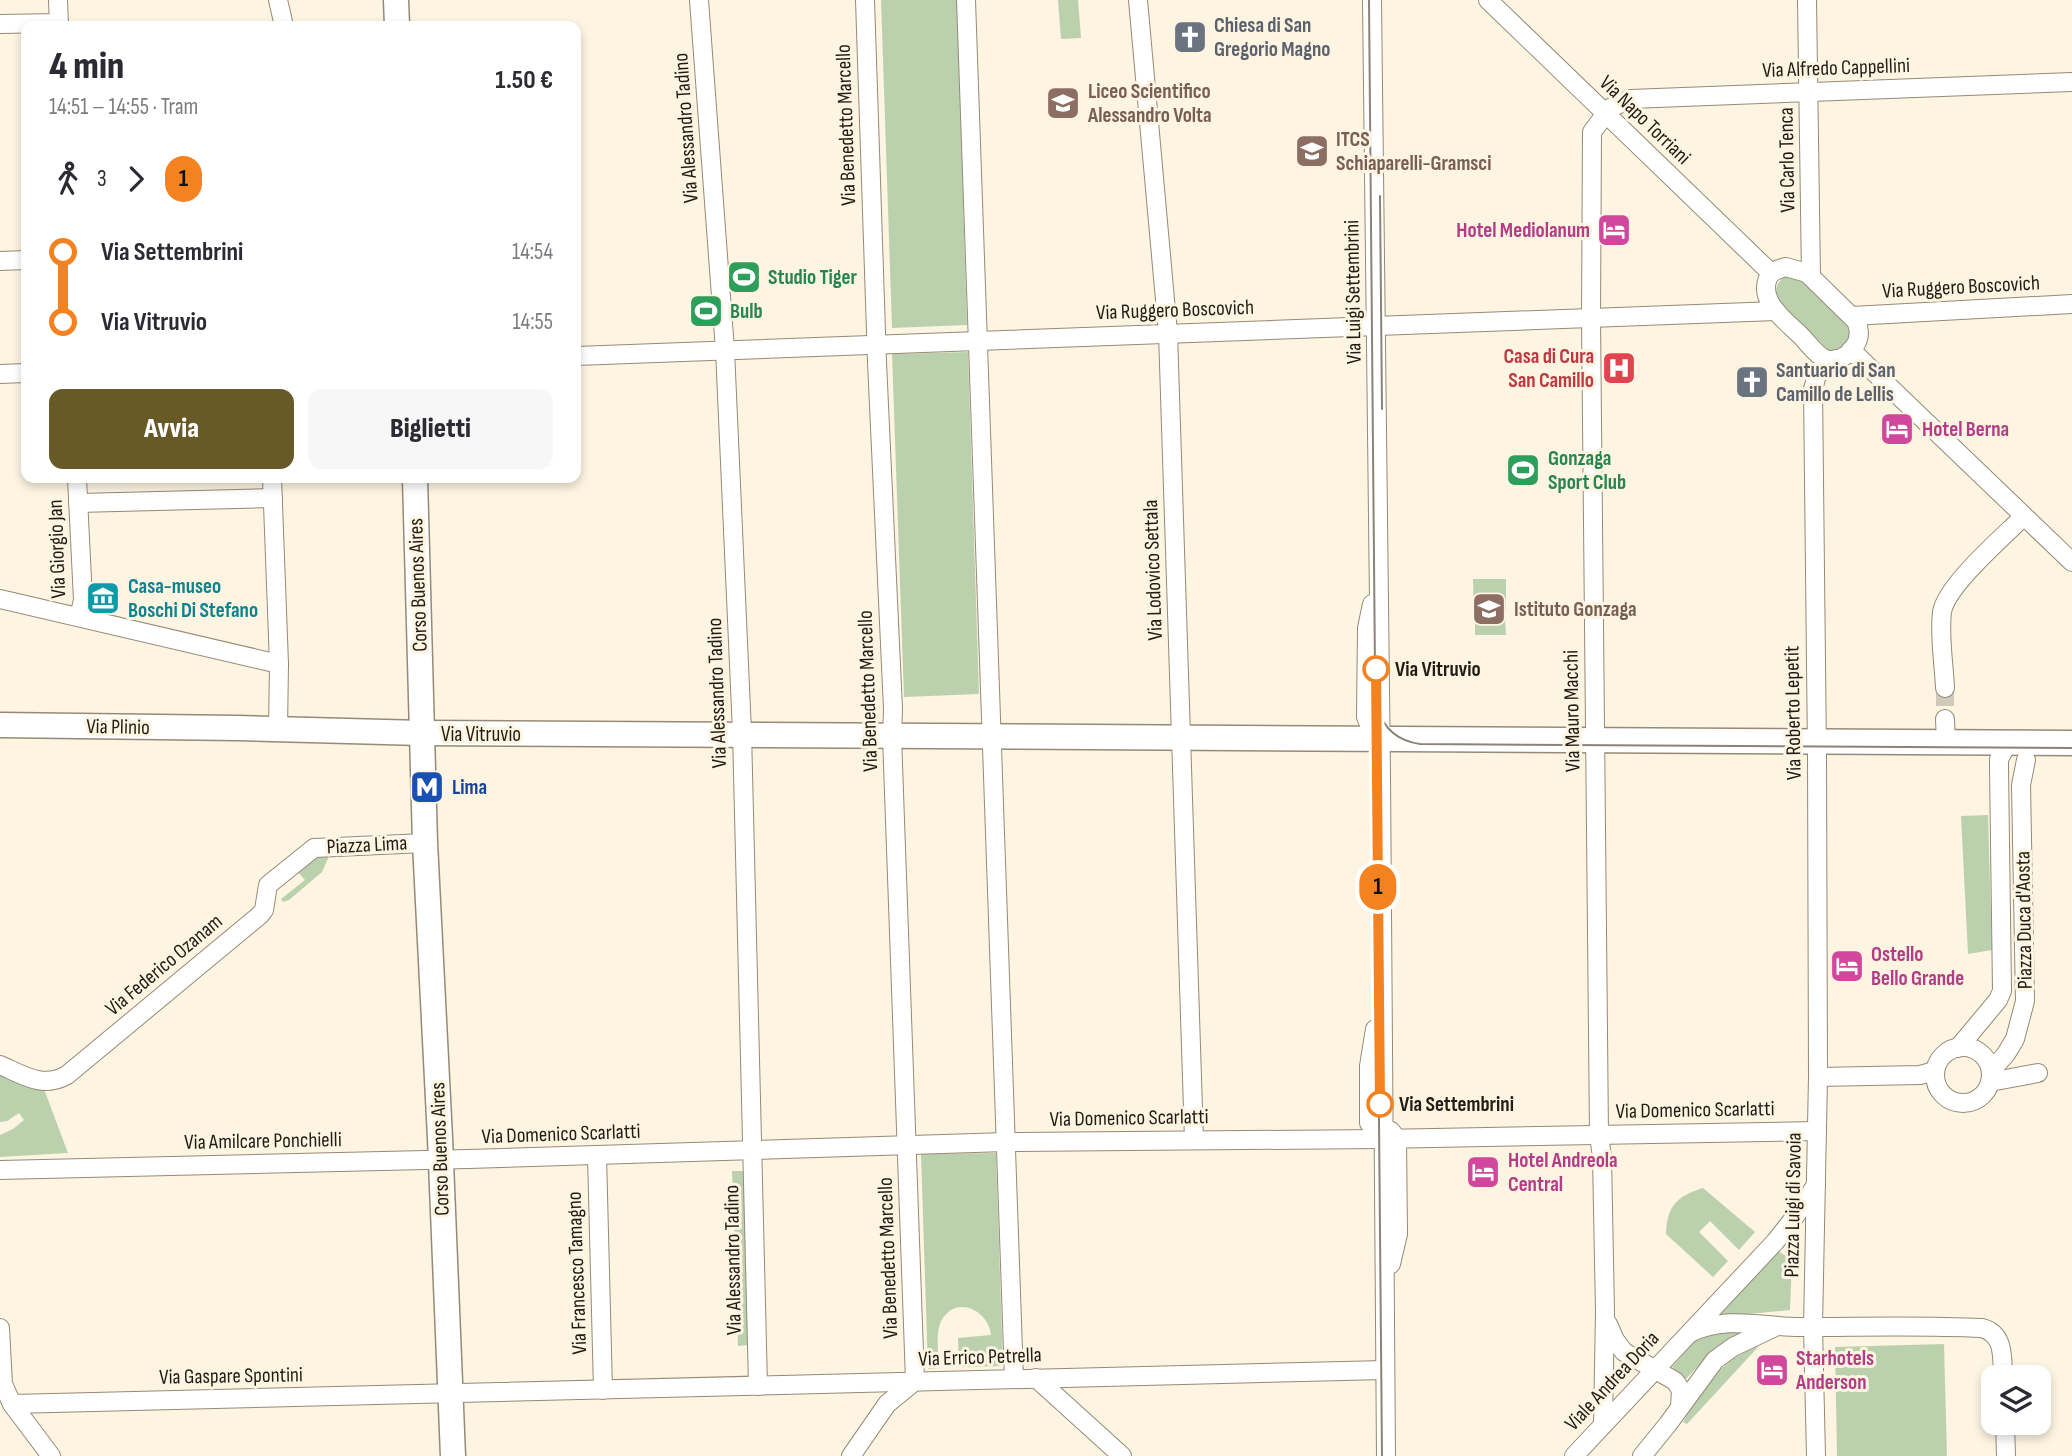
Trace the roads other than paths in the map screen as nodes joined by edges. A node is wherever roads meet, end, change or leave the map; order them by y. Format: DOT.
graph roads {
  1 [pos="58,0"];
  2 [pos="278,0"];
  3 [pos="396,0"];
  4 [pos="699,0"];
  5 [pos="865,0"];
  6 [pos="966,0"];
  7 [pos="1138,0"];
  8 [pos="1372,0"];
  9 [pos="1488,0"];
  10 [pos="1807,0"];
  11 [pos="59,21"];
  12 [pos="283,21"];
  13 [pos="397,21"];
  14 [pos="0,24"];
  15 [pos="21,24"];
  16 [pos="2072,82"];
  17 [pos="1808,92"];
  18 [pos="1604,113"];
  19 [pos="21,260"];
  20 [pos="0,261"];
  21 [pos="1771,273"];
  22 [pos="1811,277"];
  23 [pos="2072,304"];
  24 [pos="1776,311"];
  25 [pos="1852,316"];
  26 [pos="1591,318"];
  27 [pos="1377,326"];
  28 [pos="1168,333"];
  29 [pos="980,340"];
  30 [pos="877,345"];
  31 [pos="725,350"];
  32 [pos="1844,355"];
  33 [pos="581,356"];
  34 [pos="21,373"];
  35 [pos="0,374"];
  36 [pos="77,483"];
  37 [pos="272,483"];
  38 [pos="415,483"];
  39 [pos="273,498"];
  40 [pos="78,503"];
  41 [pos="2023,517"];
  42 [pos="2072,562"];
  43 [pos="0,599"];
  44 [pos="79,617"];
  45 [pos="278,664"];
  46 [pos="1945,688"];
  47 [pos="0,725"];
  48 [pos="243,730"];
  49 [pos="278,730"];
  50 [pos="420,734"];
  51 [pos="742,735"];
  52 [pos="892,736"];
  53 [pos="993,737"];
  54 [pos="1181,737"];
  55 [pos="1381,740"];
  56 [pos="1595,741"];
  57 [pos="2072,743"];
  58 [pos="1816,748"];
  59 [pos="2003,751"];
  60 [pos="2026,760"];
  61 [pos="2072,760"];
  62 [pos="425,843"];
  63 [pos="289,866"];
  64 [pos="1958,1048"];
  65 [pos="0,1065"];
  66 [pos="1935,1071"];
  67 [pos="2038,1073"];
  68 [pos="1818,1077"];
  69 [pos="1990,1077"];
  70 [pos="1817,1131"];
  71 [pos="1388,1133"];
  72 [pos="1599,1135"];
  73 [pos="1194,1140"];
  74 [pos="1006,1142"];
  75 [pos="907,1145"];
  76 [pos="752,1150"];
  77 [pos="597,1155"];
  78 [pos="441,1160"];
  79 [pos="0,1170"];
  80 [pos="1816,1185"];
  81 [pos="1605,1312"];
  82 [pos="1775,1327"];
  83 [pos="1813,1327"];
  84 [pos="0,1328"];
  85 [pos="1684,1336"];
  86 [pos="2002,1365"];
  87 [pos="1653,1369"];
  88 [pos="1385,1370"];
  89 [pos="1014,1378"];
  90 [pos="1036,1378"];
  91 [pos="915,1381"];
  92 [pos="1,1384"];
  93 [pos="758,1386"];
  94 [pos="603,1390"];
  95 [pos="451,1393"];
  96 [pos="12,1404"];
  97 [pos="1680,1406"];
  98 [pos="1603,1423"];
  99 [pos="2005,1435"];
  100 [pos="1115,1454"];
  101 [pos="51,1456"];
  102 [pos="453,1456"];
  103 [pos="851,1456"];
  104 [pos="1386,1456"];
  105 [pos="1573,1456"];
  106 [pos="1642,1456"];
  107 [pos="1816,1456"];
  108 [pos="2006,1456"];
  1 -- 11 [label="street"];
  2 -- 12 [label="street"];
  3 -- 13 [label="street"];
  4 -- 31 [label="street, Via Alessandro Tadino"];
  5 -- 30 [label="street, Via Benedetto Marcello"];
  6 -- 29 [label="street"];
  7 -- 28 [label="street, Via Lodovico Settala"];
  8 -- 27 [label="street, Via Luigi Settembrini"];
  9 -- 18 [label="street, Via Napo Torriani"];
  10 -- 17 [label="street, Via Carlo Tenca"];
  14 -- 15 [label="street"];
  16 -- 17 [label="street, Via Alfredo Cappellini"];
  17 -- 18 [label="street, Via Alfredo Cappellini"];
  17 -- 22 [label="street, Via Carlo Tenca"];
  18 -- 21 [label="street, Via Napo Torriani"];
  18 -- 26 [label="street, Via Mauro Macchi"];
  19 -- 20 [label="street"];
  21 -- 22 [label="street"];
  21 -- 24 [label="street"];
  22 -- 25 [label="street"];
  23 -- 25 [label="street, Via Ruggero Boscovich"];
  24 -- 26 [label="street, Via Ruggero Boscovich"];
  24 -- 32 [label="street"];
  25 -- 32 [label="street"];
  26 -- 27 [label="street, Via Ruggero Boscovich"];
  26 -- 56 [label="street, Via Mauro Macchi"];
  27 -- 28 [label="street, Via Ruggero Boscovich"];
  27 -- 55 [label="street, Via Luigi Settembrini"];
  28 -- 29 [label="street, Via Ruggero Boscovich"];
  28 -- 54 [label="street, Via Lodovico Settala"];
  29 -- 30 [label="street, Via Ruggero Boscovich"];
  29 -- 53 [label="street"];
  30 -- 31 [label="street, Via Ruggero Boscovich"];
  30 -- 52 [label="street, Via Benedetto Marcello"];
  31 -- 33 [label="street, Via Ruggero Boscovich"];
  31 -- 51 [label="street, Via Alessandro Tadino"];
  32 -- 41 [label="street"];
  32 -- 58 [label="street, Via Roberto Lepetit"];
  34 -- 35 [label="street"];
  36 -- 40 [label="street, Via Giorgio Jan"];
  37 -- 39 [label="street"];
  38 -- 50 [label="street, Corso Buenos Aires"];
  39 -- 40 [label="street"];
  39 -- 45 [label="street"];
  40 -- 44 [label="street, Via Giorgio Jan"];
  41 -- 42 [label="street"];
  41 -- 46 [label="street"];
  43 -- 44 [label="street"];
  44 -- 45 [label="street"];
  45 -- 49 [label="street"];
  47 -- 48 [label="street, Via Plinio"];
  48 -- 49 [label="street, Via Plinio"];
  48 -- 50 [label="street, Via Plinio"];
  49 -- 50 [label="street, Via Plinio"];
  50 -- 51 [label="street, Via Vitruvio"];
  50 -- 62 [label="street, Piazza Lima"];
  51 -- 52 [label="street, Via Vitruvio"];
  51 -- 76 [label="street, Via Alessandro Tadino"];
  52 -- 53 [label="street, Via Vitruvio"];
  52 -- 75 [label="street, Via Benedetto Marcello"];
  53 -- 54 [label="street, Via Vitruvio"];
  53 -- 74 [label="street"];
  54 -- 55 [label="street, Via Vitruvio"];
  54 -- 73 [label="street, Via Lodovico Settala"];
  55 -- 56 [label="street, Via Vitruvio"];
  55 -- 71 [label="street, Via Luigi Settembrini"];
  56 -- 58 [label="street, Via Vitruvio"];
  56 -- 72 [label="street, Via Mauro Macchi"];
  57 -- 59 [label="street"];
  58 -- 59 [label="street, Via Vitruvio"];
  58 -- 68 [label="street, Via Roberto Lepetit"];
  59 -- 60 [label="street"];
  59 -- 64 [label="street, Piazza Duca d'Aosta"];
  60 -- 61 [label="street"];
  60 -- 69 [label="street, Piazza Duca d'Aosta"];
  62 -- 63 [label="street, Piazza Lima"];
  62 -- 78 [label="street, Corso Buenos Aires"];
  63 -- 65 [label="street, Via Federico Ozanam"];
  64 -- 66 [label="street"];
  64 -- 69 [label="street"];
  66 -- 68 [label="street"];
  66 -- 69 [label="street"];
  67 -- 69 [label="street"];
  68 -- 70 [label="street, Piazza Luigi di Savoia"];
  70 -- 72 [label="street, Via Domenico Scarlatti"];
  70 -- 80 [label="street, Piazza Luigi di Savoia"];
  71 -- 72 [label="street, Via Domenico Scarlatti"];
  71 -- 73 [label="street, Via Domenico Scarlatti"];
  71 -- 88 [label="street, Via Luigi Settembrini"];
  72 -- 81 [label="street, Via Mauro Macchi"];
  73 -- 74 [label="street, Via Domenico Scarlatti"];
  74 -- 75 [label="street, Via Domenico Scarlatti"];
  74 -- 89 [label="street"];
  75 -- 76 [label="street, Via Domenico Scarlatti"];
  75 -- 91 [label="street, Via Benedetto Marcello"];
  76 -- 77 [label="street, Via Domenico Scarlatti"];
  76 -- 93 [label="street, Via Alessandro Tadino"];
  77 -- 78 [label="street, Via Domenico Scarlatti"];
  77 -- 94 [label="street, Via Francesco Tamagno"];
  78 -- 79 [label="street, Via Amilcare Ponchielli"];
  78 -- 95 [label="street, Corso Buenos Aires"];
  80 -- 83 [label="street, Piazza Luigi di Savoia"];
  80 -- 85 [label="street, Viale Andrea Doria"];
  81 -- 87 [label="street, Via Mauro Macchi"];
  81 -- 98 [label="street, Via Mauro Macchi"];
  82 -- 83 [label="street, Viale Andrea Doria"];
  82 -- 85 [label="street, Viale Andrea Doria"];
  82 -- 97 [label="street, Viale Andrea Doria"];
  83 -- 86 [label="street"];
  83 -- 107 [label="street, Piazza Luigi di Savoia"];
  84 -- 92 [label="street"];
  85 -- 87 [label="street, Viale Andrea Doria"];
  87 -- 97 [label="street, Via Mauro Macchi"];
  87 -- 98 [label="street, Viale Andrea Doria"];
  88 -- 90 [label="street, Via Errico Petrella"];
  88 -- 104 [label="street, Via Luigi Settembrini"];
  89 -- 90 [label="street, Via Errico Petrella"];
  89 -- 91 [label="street, Via Errico Petrella"];
  90 -- 100 [label="street"];
  91 -- 93 [label="street, Via Errico Petrella"];
  91 -- 103 [label="street"];
  92 -- 96 [label="street"];
  93 -- 94 [label="street, Via Errico Petrella"];
  94 -- 95 [label="street, Via Errico Petrella"];
  95 -- 96 [label="street, Via Gaspare Spontini"];
  95 -- 102 [label="street, Corso Buenos Aires"];
  96 -- 101 [label="street"];
  97 -- 106 [label="street, Viale Andrea Doria"];
  98 -- 105 [label="street, Viale Andrea Doria"];
  99 -- 108 [label="street"];
}
